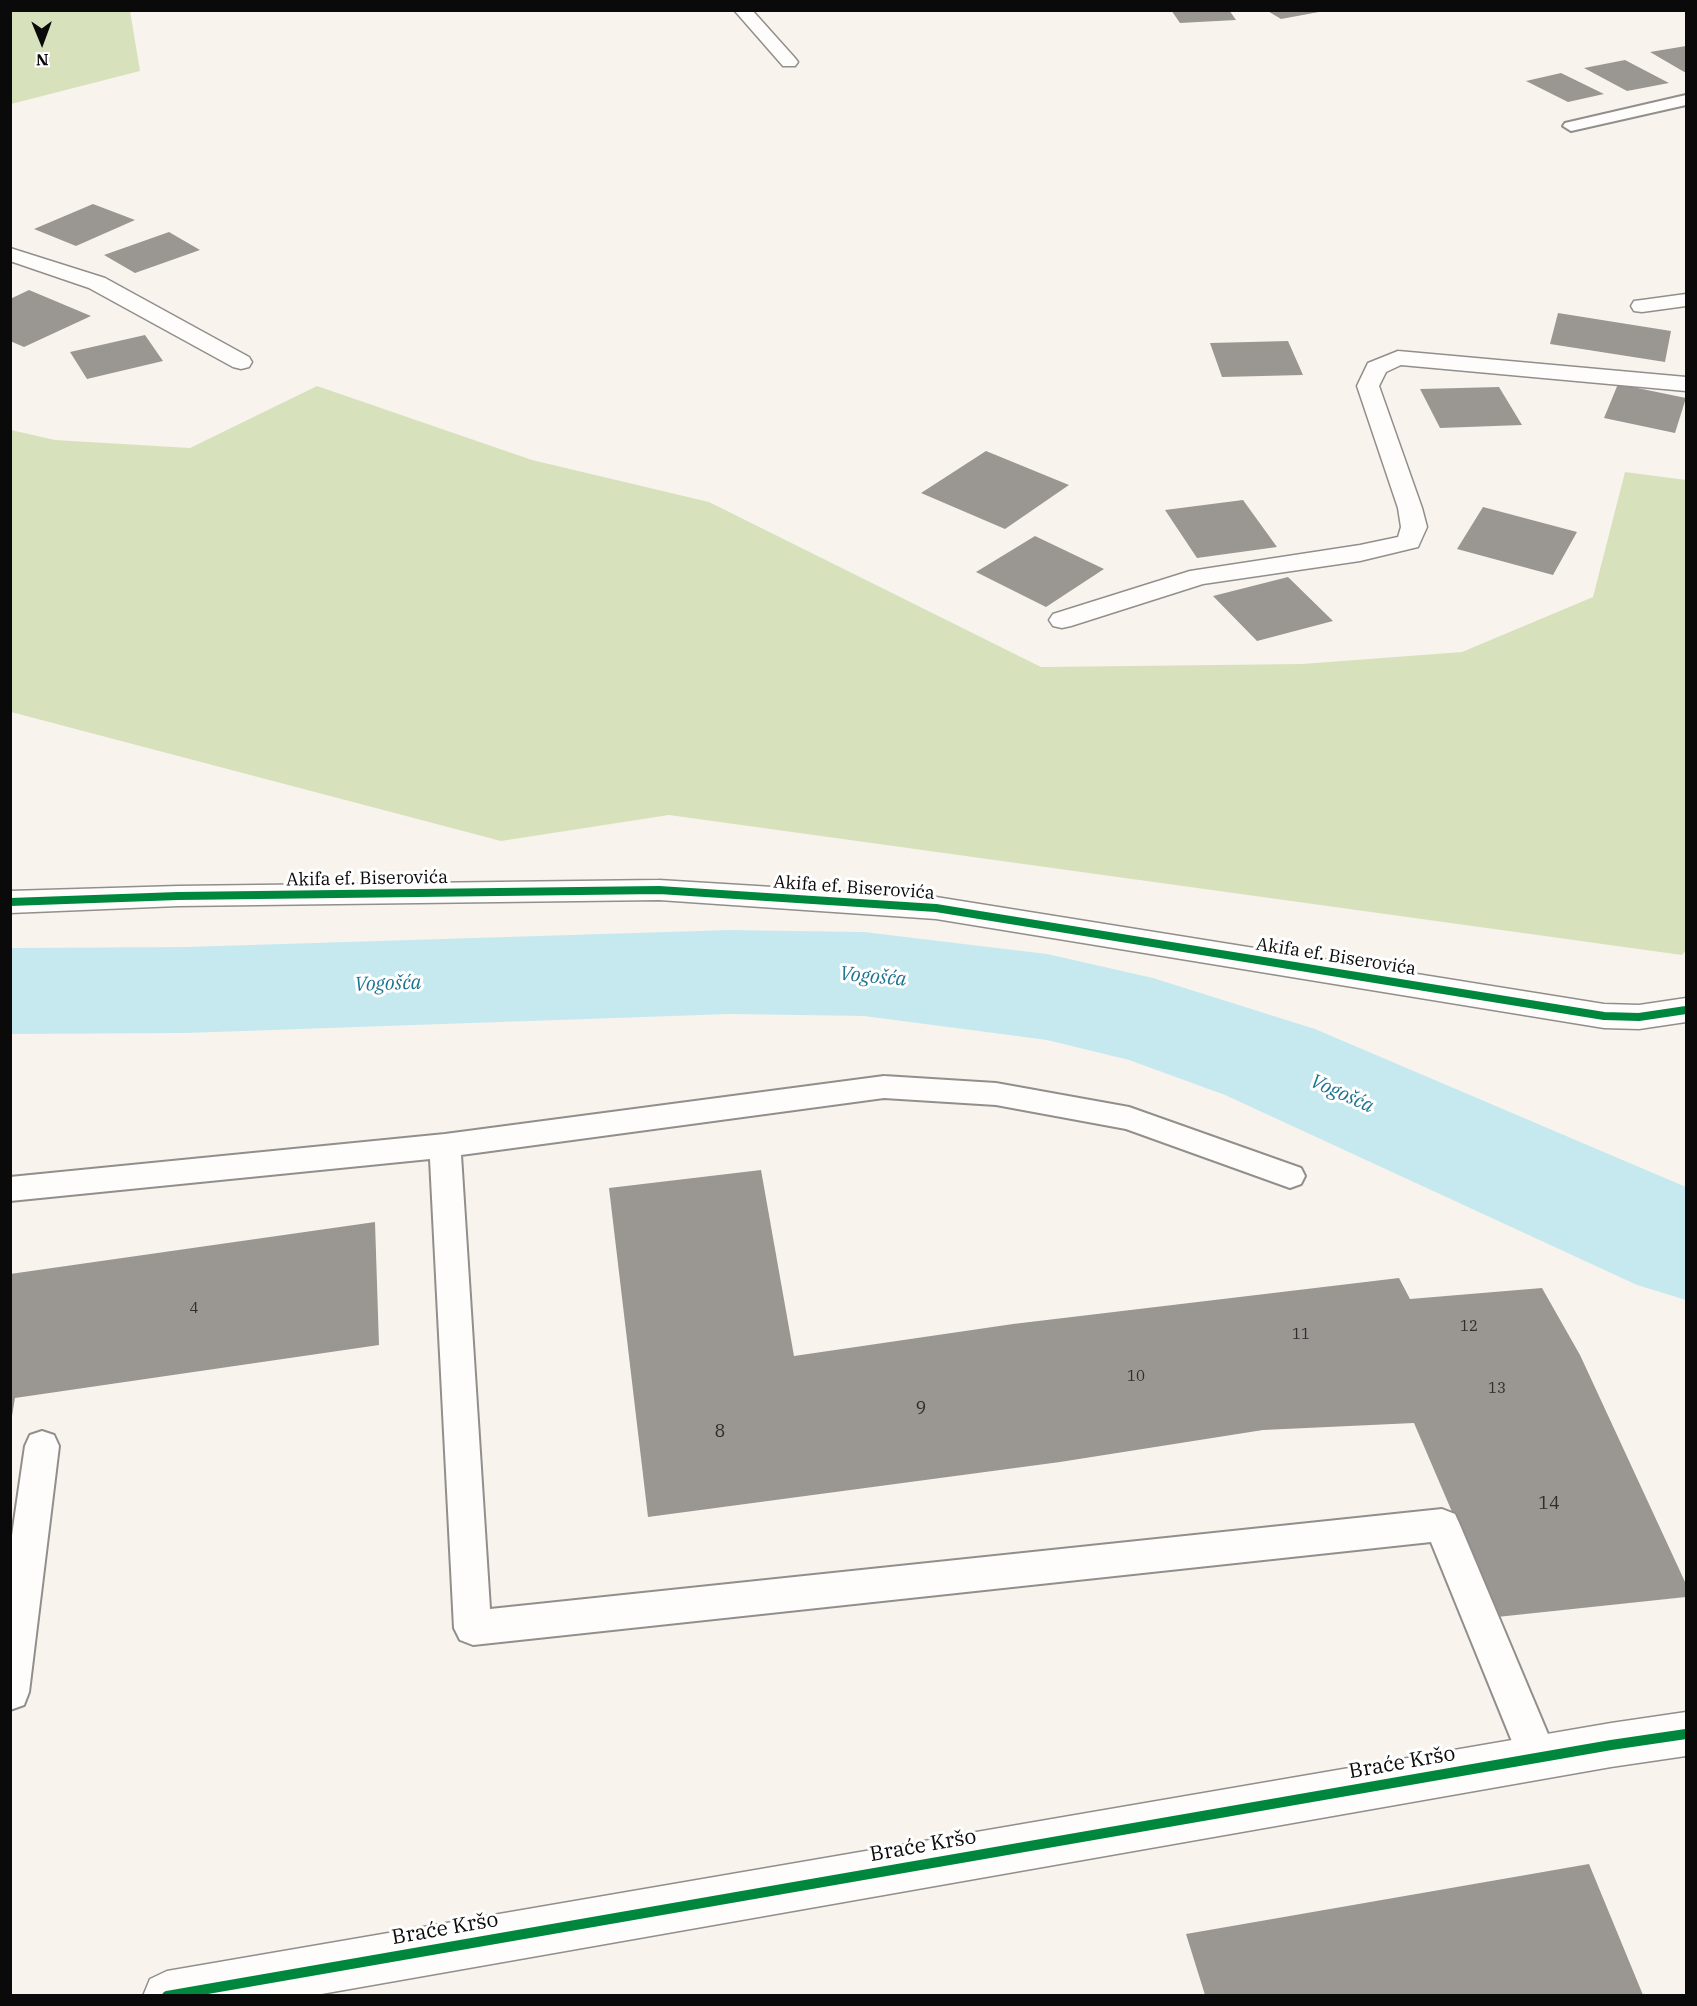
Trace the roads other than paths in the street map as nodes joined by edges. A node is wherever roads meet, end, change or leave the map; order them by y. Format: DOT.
graph roads {
  1 [pos="742,10"];
  2 [pos="789,62"];
  3 [pos="1686,100"];
  4 [pos="1571,126"];
  5 [pos="10,254"];
  6 [pos="1686,300"];
  7 [pos="1642,306"];
  8 [pos="241,362"];
  9 [pos="1686,384"];
  10 [pos="1062,620"];
  11 [pos="10,902"];
  12 [pos="1686,1010"];
  13 [pos="1639,1017"];
  14 [pos="1686,1033"];
  15 [pos="445,1146"];
  16 [pos="1290,1176"];
  17 [pos="10,1189"];
  18 [pos="42,1446"];
  19 [pos="10,1692"];
  20 [pos="1686,1734"];
  21 [pos="1538,1758"];
  22 [pos="167,1995"];
  1 -- 2 [label="street"];
  3 -- 4 [label="lane"];
  5 -- 8 [label="street"];
  6 -- 7 [label="street"];
  9 -- 10 [label="street"];
  11 -- 13 [label="street, Akifa ef. Biserovića"];
  12 -- 13 [label="street, Akifa ef. Biserovića"];
  13 -- 14 [label="street"];
  15 -- 16 [label="lane"];
  15 -- 17 [label="lane"];
  15 -- 21 [label="lane"];
  18 -- 19 [label="lane"];
  20 -- 21 [label="street, Braće Kršo"];
  21 -- 22 [label="street, Braće Kršo"];
}
